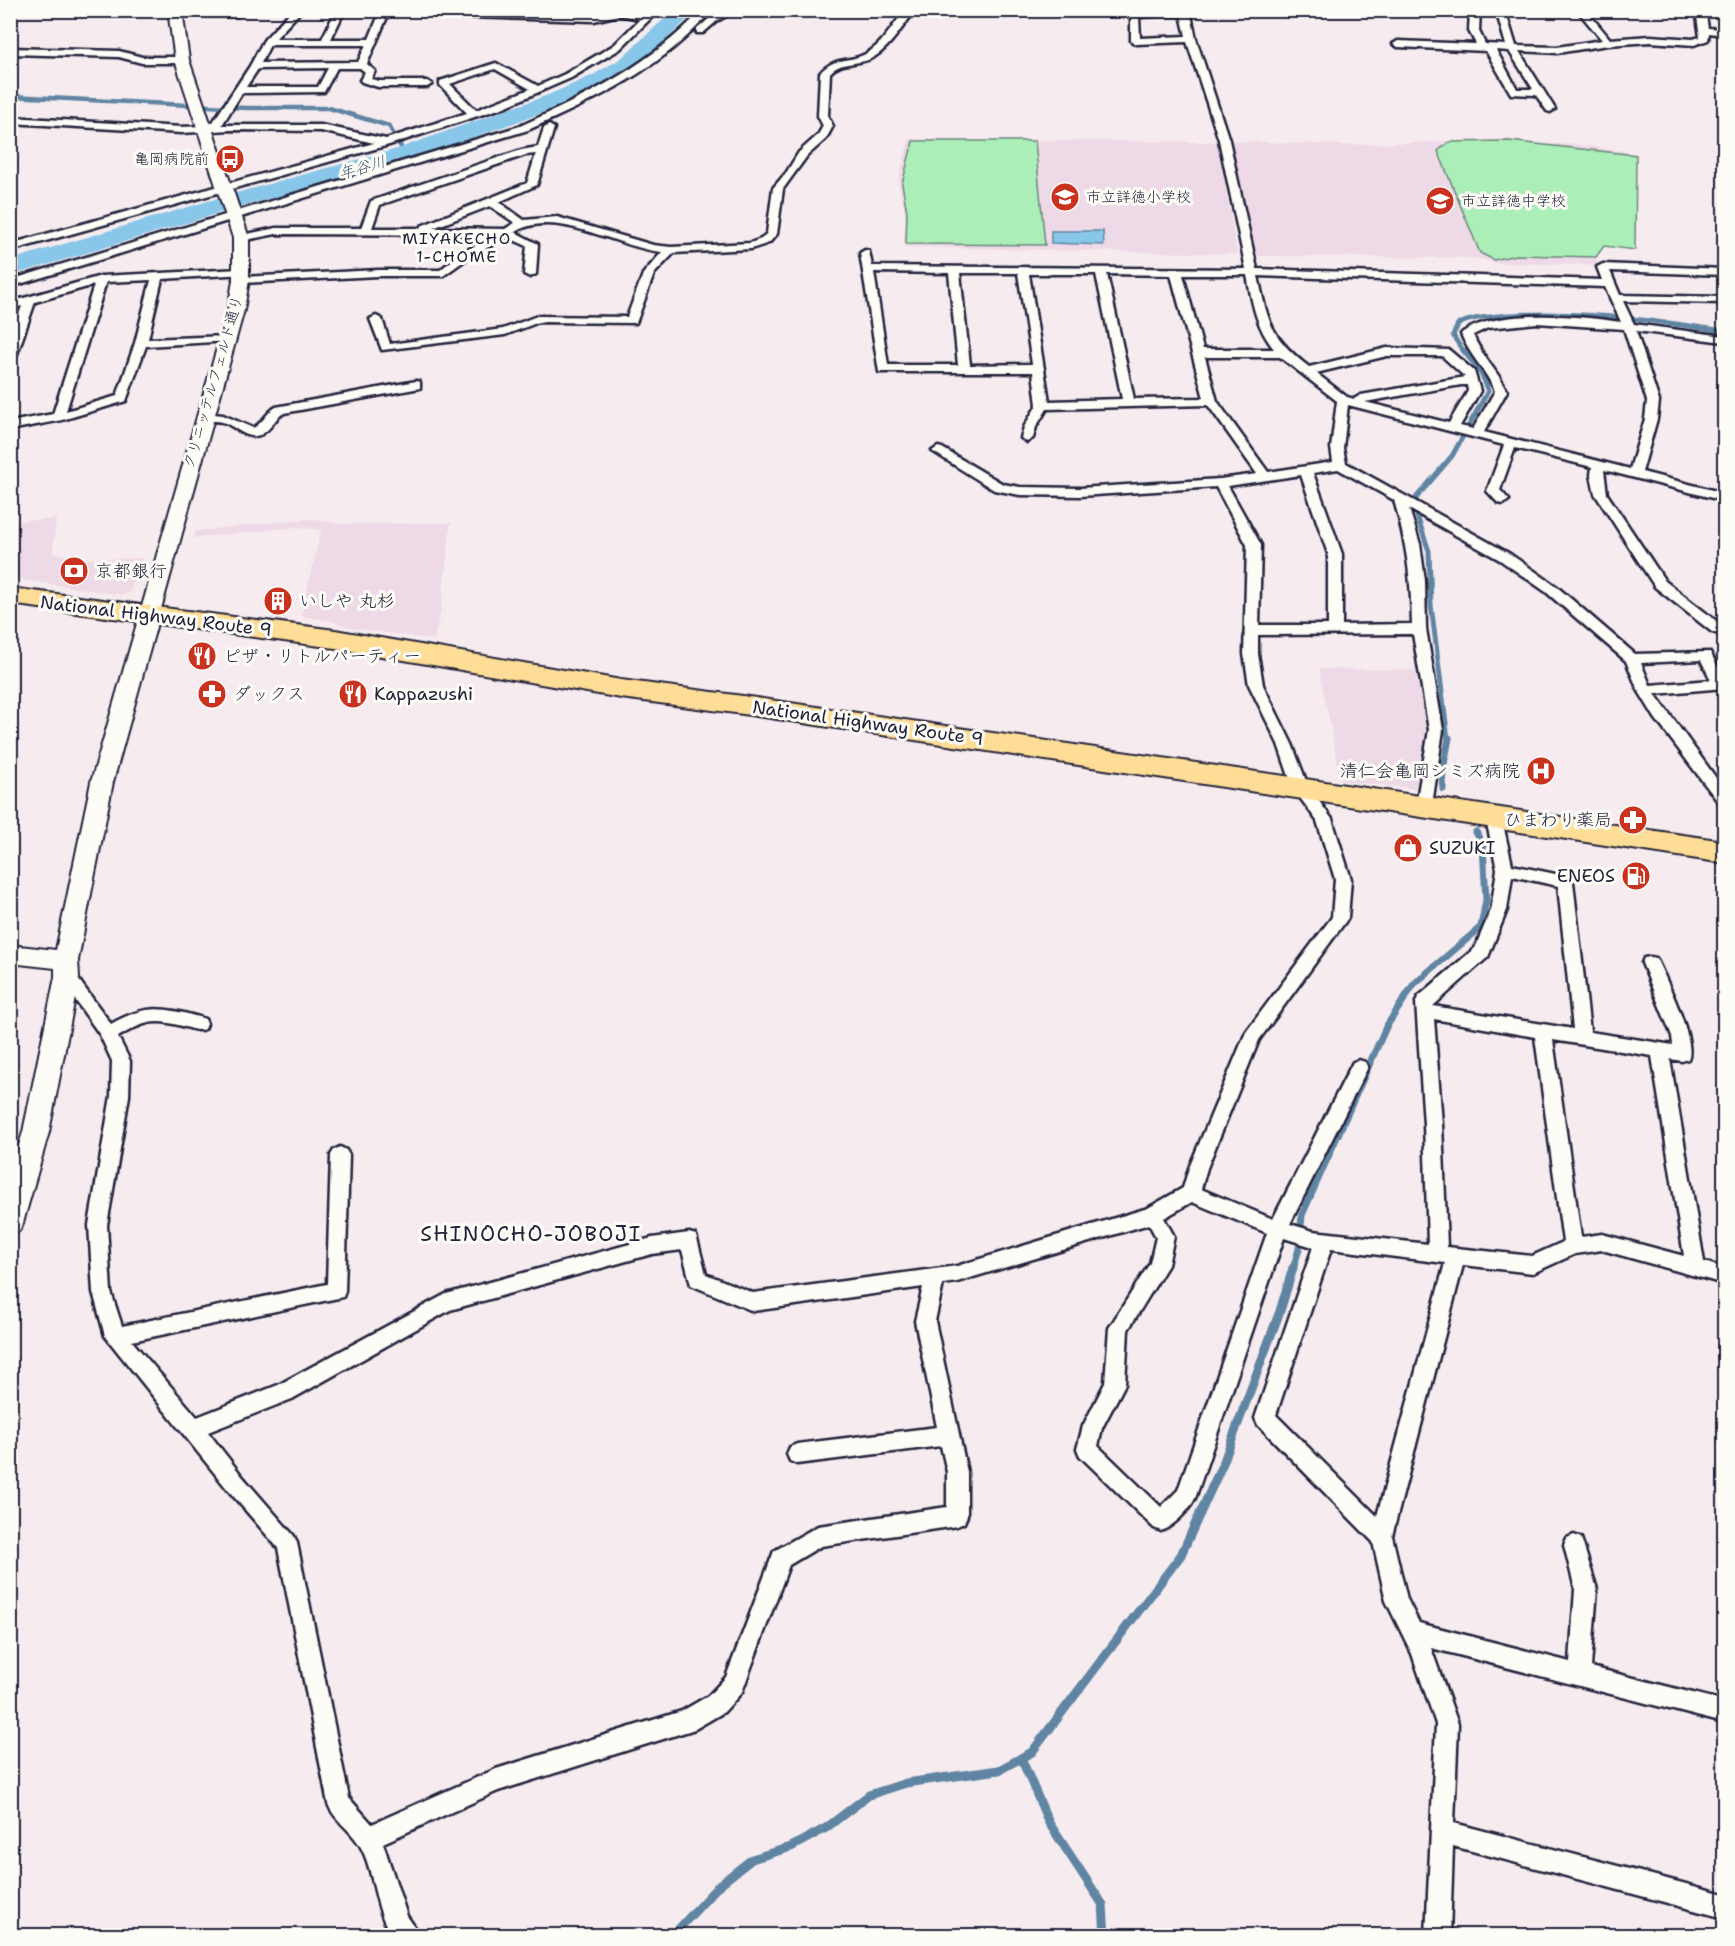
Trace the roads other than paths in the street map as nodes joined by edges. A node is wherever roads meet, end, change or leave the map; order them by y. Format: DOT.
graph roads {
  1 [pos="238,10"];
  2 [pos="297,10"];
  3 [pos="341,10"];
  4 [pos="386,10"];
  5 [pos="426,10"];
  6 [pos="708,10"];
  7 [pos="733,10"];
  8 [pos="912,10"];
  9 [pos="1475,10"];
  10 [pos="1500,10"];
  11 [pos="1581,10"];
  12 [pos="1700,10"];
  13 [pos="1185,11"];
  14 [pos="176,12"];
  15 [pos="651,14"];
  16 [pos="1703,30"];
  17 [pos="1725,32"];
  18 [pos="1191,39"];
  19 [pos="267,42"];
  20 [pos="325,42"];
  21 [pos="373,42"];
  22 [pos="1608,42"];
  23 [pos="1398,44"];
  24 [pos="1512,48"];
  25 [pos="1486,49"];
  26 [pos="663,50"];
  27 [pos="10,51"];
  28 [pos="182,60"];
  29 [pos="362,65"];
  30 [pos="255,66"];
  31 [pos="333,67"];
  32 [pos="427,84"];
  33 [pos="535,88"];
  34 [pos="239,90"];
  35 [pos="1538,92"];
  36 [pos="1550,109"];
  37 [pos="474,114"];
  38 [pos="10,120"];
  39 [pos="549,128"];
  40 [pos="205,129"];
  41 [pos="385,143"];
  42 [pos="542,150"];
  43 [pos="229,202"];
  44 [pos="492,202"];
  45 [pos="522,223"];
  46 [pos="415,231"];
  47 [pos="365,232"];
  48 [pos="505,232"];
  49 [pos="241,238"];
  50 [pos="10,248"];
  51 [pos="671,250"];
  52 [pos="865,254"];
  53 [pos="868,269"];
  54 [pos="954,270"];
  55 [pos="1023,270"];
  56 [pos="1101,271"];
  57 [pos="1176,271"];
  58 [pos="1252,272"];
  59 [pos="1725,272"];
  60 [pos="530,274"];
  61 [pos="157,276"];
  62 [pos="241,276"];
  63 [pos="102,279"];
  64 [pos="10,284"];
  65 [pos="1609,284"];
  66 [pos="1617,298"];
  67 [pos="30,300"];
  68 [pos="1725,300"];
  69 [pos="10,306"];
  70 [pos="376,319"];
  71 [pos="1629,326"];
  72 [pos="227,339"];
  73 [pos="1725,339"];
  74 [pos="141,343"];
  75 [pos="1198,353"];
  76 [pos="1283,353"];
  77 [pos="10,357"];
  78 [pos="964,368"];
  79 [pos="1038,368"];
  80 [pos="1305,372"];
  81 [pos="1472,381"];
  82 [pos="416,385"];
  83 [pos="1343,400"];
  84 [pos="1211,402"];
  85 [pos="1129,403"];
  86 [pos="1356,404"];
  87 [pos="1043,405"];
  88 [pos="58,417"];
  89 [pos="205,417"];
  90 [pos="10,426"];
  91 [pos="1452,429"];
  92 [pos="1476,435"];
  93 [pos="1027,438"];
  94 [pos="1510,444"];
  95 [pos="938,451"];
  96 [pos="1340,465"];
  97 [pos="1599,466"];
  98 [pos="1305,469"];
  99 [pos="1635,473"];
  100 [pos="1264,475"];
  101 [pos="1220,483"];
  102 [pos="1725,497"];
  103 [pos="1400,500"];
  104 [pos="1503,500"];
  105 [pos="10,597"];
  106 [pos="149,615"];
  107 [pos="1419,629"];
  108 [pos="1252,630"];
  109 [pos="1335,630"];
  110 [pos="1725,632"];
  111 [pos="1632,659"];
  112 [pos="1645,690"];
  113 [pos="1301,788"];
  114 [pos="1725,799"];
  115 [pos="1424,806"];
  116 [pos="1493,815"];
  117 [pos="1725,852"];
  118 [pos="1505,868"];
  119 [pos="10,954"];
  120 [pos="1650,963"];
  121 [pos="66,968"];
  122 [pos="1424,1011"];
  123 [pos="199,1024"];
  124 [pos="1543,1031"];
  125 [pos="109,1034"];
  126 [pos="1582,1038"];
  127 [pos="1660,1051"];
  128 [pos="1359,1067"];
  129 [pos="340,1155"];
  130 [pos="1191,1193"];
  131 [pos="1153,1215"];
  132 [pos="10,1223"];
  133 [pos="1278,1228"];
  134 [pos="1325,1240"];
  135 [pos="1573,1246"];
  136 [pos="1447,1257"];
  137 [pos="1695,1267"];
  138 [pos="1725,1276"];
  139 [pos="934,1277"];
  140 [pos="115,1336"];
  141 [pos="193,1428"];
  142 [pos="950,1435"];
  143 [pos="797,1454"];
  144 [pos="1382,1536"];
  145 [pos="1574,1545"];
  146 [pos="1412,1632"];
  147 [pos="1580,1675"];
  148 [pos="1725,1712"];
  149 [pos="1444,1832"];
  150 [pos="369,1838"];
  151 [pos="1725,1906"];
  152 [pos="409,1935"];
  153 [pos="1438,1935"];
  1 -- 14 [label="street"];
  2 -- 19 [label="street"];
  3 -- 20 [label="street"];
  4 -- 21 [label="street"];
  5 -- 15 [label="street"];
  6 -- 26 [label="street"];
  7 -- 26 [label="street"];
  8 -- 51 [label="street"];
  9 -- 25 [label="street"];
  10 -- 24 [label="street"];
  11 -- 22 [label="street"];
  12 -- 16 [label="street"];
  13 -- 18 [label="street"];
  13 -- 18 [label="street"];
  14 -- 28 [label="street, クリニッテルフェルド通り"];
  15 -- 33 [label="street"];
  16 -- 17 [label="street"];
  16 -- 22 [label="street"];
  18 -- 58 [label="street"];
  19 -- 20 [label="street"];
  19 -- 30 [label="street"];
  20 -- 21 [label="street"];
  21 -- 29 [label="street"];
  22 -- 24 [label="street"];
  23 -- 25 [label="street"];
  24 -- 25 [label="street"];
  24 -- 35 [label="street"];
  25 -- 35 [label="street"];
  26 -- 43 [label="street"];
  27 -- 28 [label="street"];
  28 -- 40 [label="street, クリニッテルフェルド通り"];
  29 -- 31 [label="street"];
  29 -- 32 [label="street"];
  30 -- 31 [label="street"];
  30 -- 34 [label="street"];
  31 -- 34 [label="street"];
  33 -- 37 [label="street"];
  33 -- 37 [label="street"];
  34 -- 40 [label="street"];
  35 -- 36 [label="street"];
  37 -- 41 [label="street"];
  38 -- 40 [label="street"];
  39 -- 42 [label="street"];
  40 -- 41 [label="street"];
  40 -- 43 [label="street, クリニッテルフェルド通り"];
  41 -- 43 [label="street"];
  42 -- 44 [label="street"];
  42 -- 47 [label="street"];
  43 -- 49 [label="street, クリニッテルフェルド通り"];
  43 -- 50 [label="street"];
  43 -- 64 [label="street"];
  44 -- 45 [label="street"];
  44 -- 46 [label="street"];
  45 -- 48 [label="street"];
  45 -- 51 [label="street"];
  46 -- 47 [label="street"];
  46 -- 48 [label="street"];
  47 -- 49 [label="street"];
  48 -- 60 [label="street"];
  48 -- 62 [label="street"];
  49 -- 62 [label="street, クリニッテルフェルド通り"];
  51 -- 70 [label="street"];
  52 -- 53 [label="street"];
  53 -- 54 [label="street"];
  53 -- 78 [label="street"];
  54 -- 55 [label="street"];
  54 -- 78 [label="street"];
  55 -- 56 [label="street"];
  55 -- 79 [label="street"];
  56 -- 57 [label="street"];
  56 -- 85 [label="street"];
  57 -- 58 [label="street"];
  57 -- 75 [label="street"];
  58 -- 65 [label="street"];
  58 -- 76 [label="street"];
  59 -- 65 [label="street"];
  61 -- 62 [label="street"];
  61 -- 63 [label="street"];
  61 -- 74 [label="street"];
  62 -- 72 [label="street, クリニッテルフェルド通り"];
  63 -- 67 [label="street"];
  63 -- 88 [label="street"];
  65 -- 66 [label="street"];
  66 -- 68 [label="street"];
  66 -- 71 [label="street"];
  67 -- 69 [label="street"];
  67 -- 77 [label="street"];
  71 -- 73 [label="street"];
  71 -- 92 [label="street"];
  71 -- 99 [label="street"];
  72 -- 74 [label="street"];
  72 -- 89 [label="street, クリニッテルフェルド通り"];
  74 -- 88 [label="street"];
  75 -- 76 [label="street"];
  75 -- 84 [label="street"];
  76 -- 80 [label="street"];
  78 -- 79 [label="street"];
  79 -- 87 [label="street"];
  80 -- 81 [label="street"];
  80 -- 83 [label="street"];
  81 -- 86 [label="street"];
  81 -- 91 [label="street"];
  82 -- 89 [label="street"];
  83 -- 86 [label="street"];
  83 -- 96 [label="street"];
  84 -- 85 [label="street"];
  84 -- 100 [label="street"];
  85 -- 87 [label="street"];
  86 -- 91 [label="street"];
  87 -- 93 [label="street"];
  88 -- 90 [label="street"];
  89 -- 106 [label="street, クリニッテルフェルド通り"];
  91 -- 92 [label="street"];
  92 -- 94 [label="street"];
  94 -- 97 [label="street"];
  94 -- 104 [label="street"];
  95 -- 101 [label="street"];
  96 -- 98 [label="street"];
  96 -- 103 [label="street"];
  97 -- 99 [label="street"];
  97 -- 110 [label="street"];
  98 -- 100 [label="street"];
  98 -- 109 [label="street"];
  99 -- 102 [label="street"];
  100 -- 101 [label="street"];
  101 -- 108 [label="street"];
  103 -- 107 [label="street"];
  103 -- 111 [label="street"];
  105 -- 106 [label="highway, National Highway Route 9"];
  106 -- 113 [label="highway, National Highway Route 9"];
  106 -- 121 [label="street, クリニッテルフェルド通り"];
  107 -- 109 [label="street"];
  107 -- 115 [label="street"];
  108 -- 109 [label="street"];
  108 -- 113 [label="street"];
  111 -- 112 [label="street"];
  111 -- 112 [label="street"];
  112 -- 114 [label="street"];
  113 -- 115 [label="highway, National Highway Route 9"];
  113 -- 130 [label="street"];
  115 -- 116 [label="highway, National Highway Route 9"];
  116 -- 117 [label="highway, National Highway Route 9"];
  116 -- 118 [label="street"];
  118 -- 122 [label="street"];
  118 -- 126 [label="street"];
  119 -- 121 [label="street"];
  120 -- 127 [label="street"];
  121 -- 125 [label="street"];
  121 -- 132 [label="street, クリニッテルフェルド通り"];
  122 -- 124 [label="street"];
  122 -- 136 [label="street"];
  123 -- 125 [label="street"];
  124 -- 126 [label="street"];
  124 -- 135 [label="street"];
  125 -- 140 [label="street"];
  126 -- 127 [label="street"];
  127 -- 137 [label="street"];
  128 -- 133 [label="street"];
  129 -- 140 [label="street"];
  130 -- 131 [label="street"];
  130 -- 133 [label="street"];
  131 -- 133 [label="street"];
  131 -- 139 [label="street"];
  133 -- 134 [label="street"];
  134 -- 136 [label="street"];
  134 -- 144 [label="street"];
  135 -- 136 [label="street"];
  135 -- 137 [label="street"];
  136 -- 144 [label="street"];
  137 -- 138 [label="street"];
  139 -- 141 [label="street"];
  139 -- 142 [label="street"];
  140 -- 141 [label="street"];
  141 -- 150 [label="street"];
  142 -- 143 [label="street"];
  142 -- 150 [label="street"];
  144 -- 146 [label="street"];
  145 -- 147 [label="street"];
  146 -- 147 [label="street"];
  146 -- 149 [label="street"];
  147 -- 148 [label="street"];
  149 -- 151 [label="street"];
  149 -- 153 [label="street"];
  150 -- 152 [label="street"];
}
